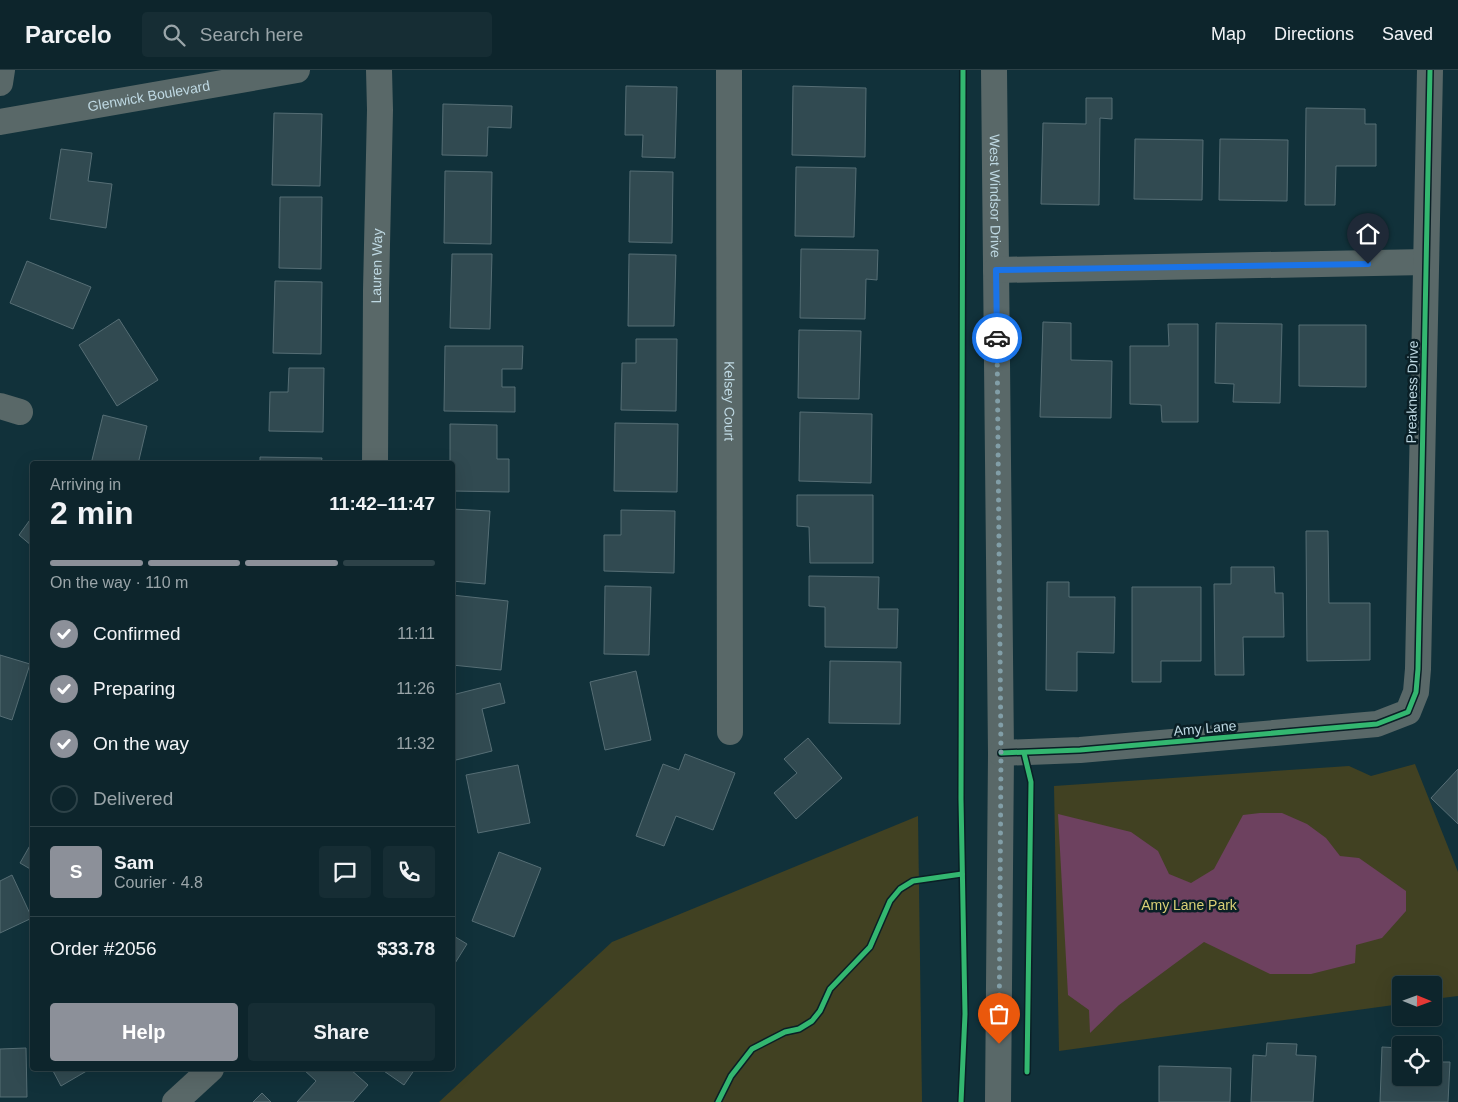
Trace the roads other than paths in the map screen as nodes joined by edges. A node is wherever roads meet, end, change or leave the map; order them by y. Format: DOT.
graph roads {
  1 [pos="2,70"];
  2 [pos="297,70"];
  3 [pos="379,70"];
  4 [pos="729,70"];
  5 [pos="994,70"];
  6 [pos="1430,70"];
  7 [pos="0,83"];
  8 [pos="0,122"];
  9 [pos="1426,262"];
  10 [pos="996,270"];
  11 [pos="375,461"];
  12 [pos="1408,712"];
  13 [pos="730,732"];
  14 [pos="1001,754"];
  15 [pos="209,1071"];
  16 [pos="175,1102"];
  17 [pos="998,1102"];
  1 -- 7 [label="street"];
  2 -- 8 [label="street, Glenwick Boulevard"];
  3 -- 11 [label="street, Lauren Way"];
  4 -- 13 [label="street, Kelsey Court"];
  5 -- 10 [label="street, West Windsor Drive"];
  6 -- 9 [label="street, Preakness Drive"];
  9 -- 10 [label="street"];
  9 -- 12 [label="street, Preakness Drive"];
  10 -- 14 [label="street, West Windsor Drive"];
  12 -- 14 [label="street, Amy Lane"];
  14 -- 17 [label="street, West Windsor Drive"];
  15 -- 16 [label="street"];
}
